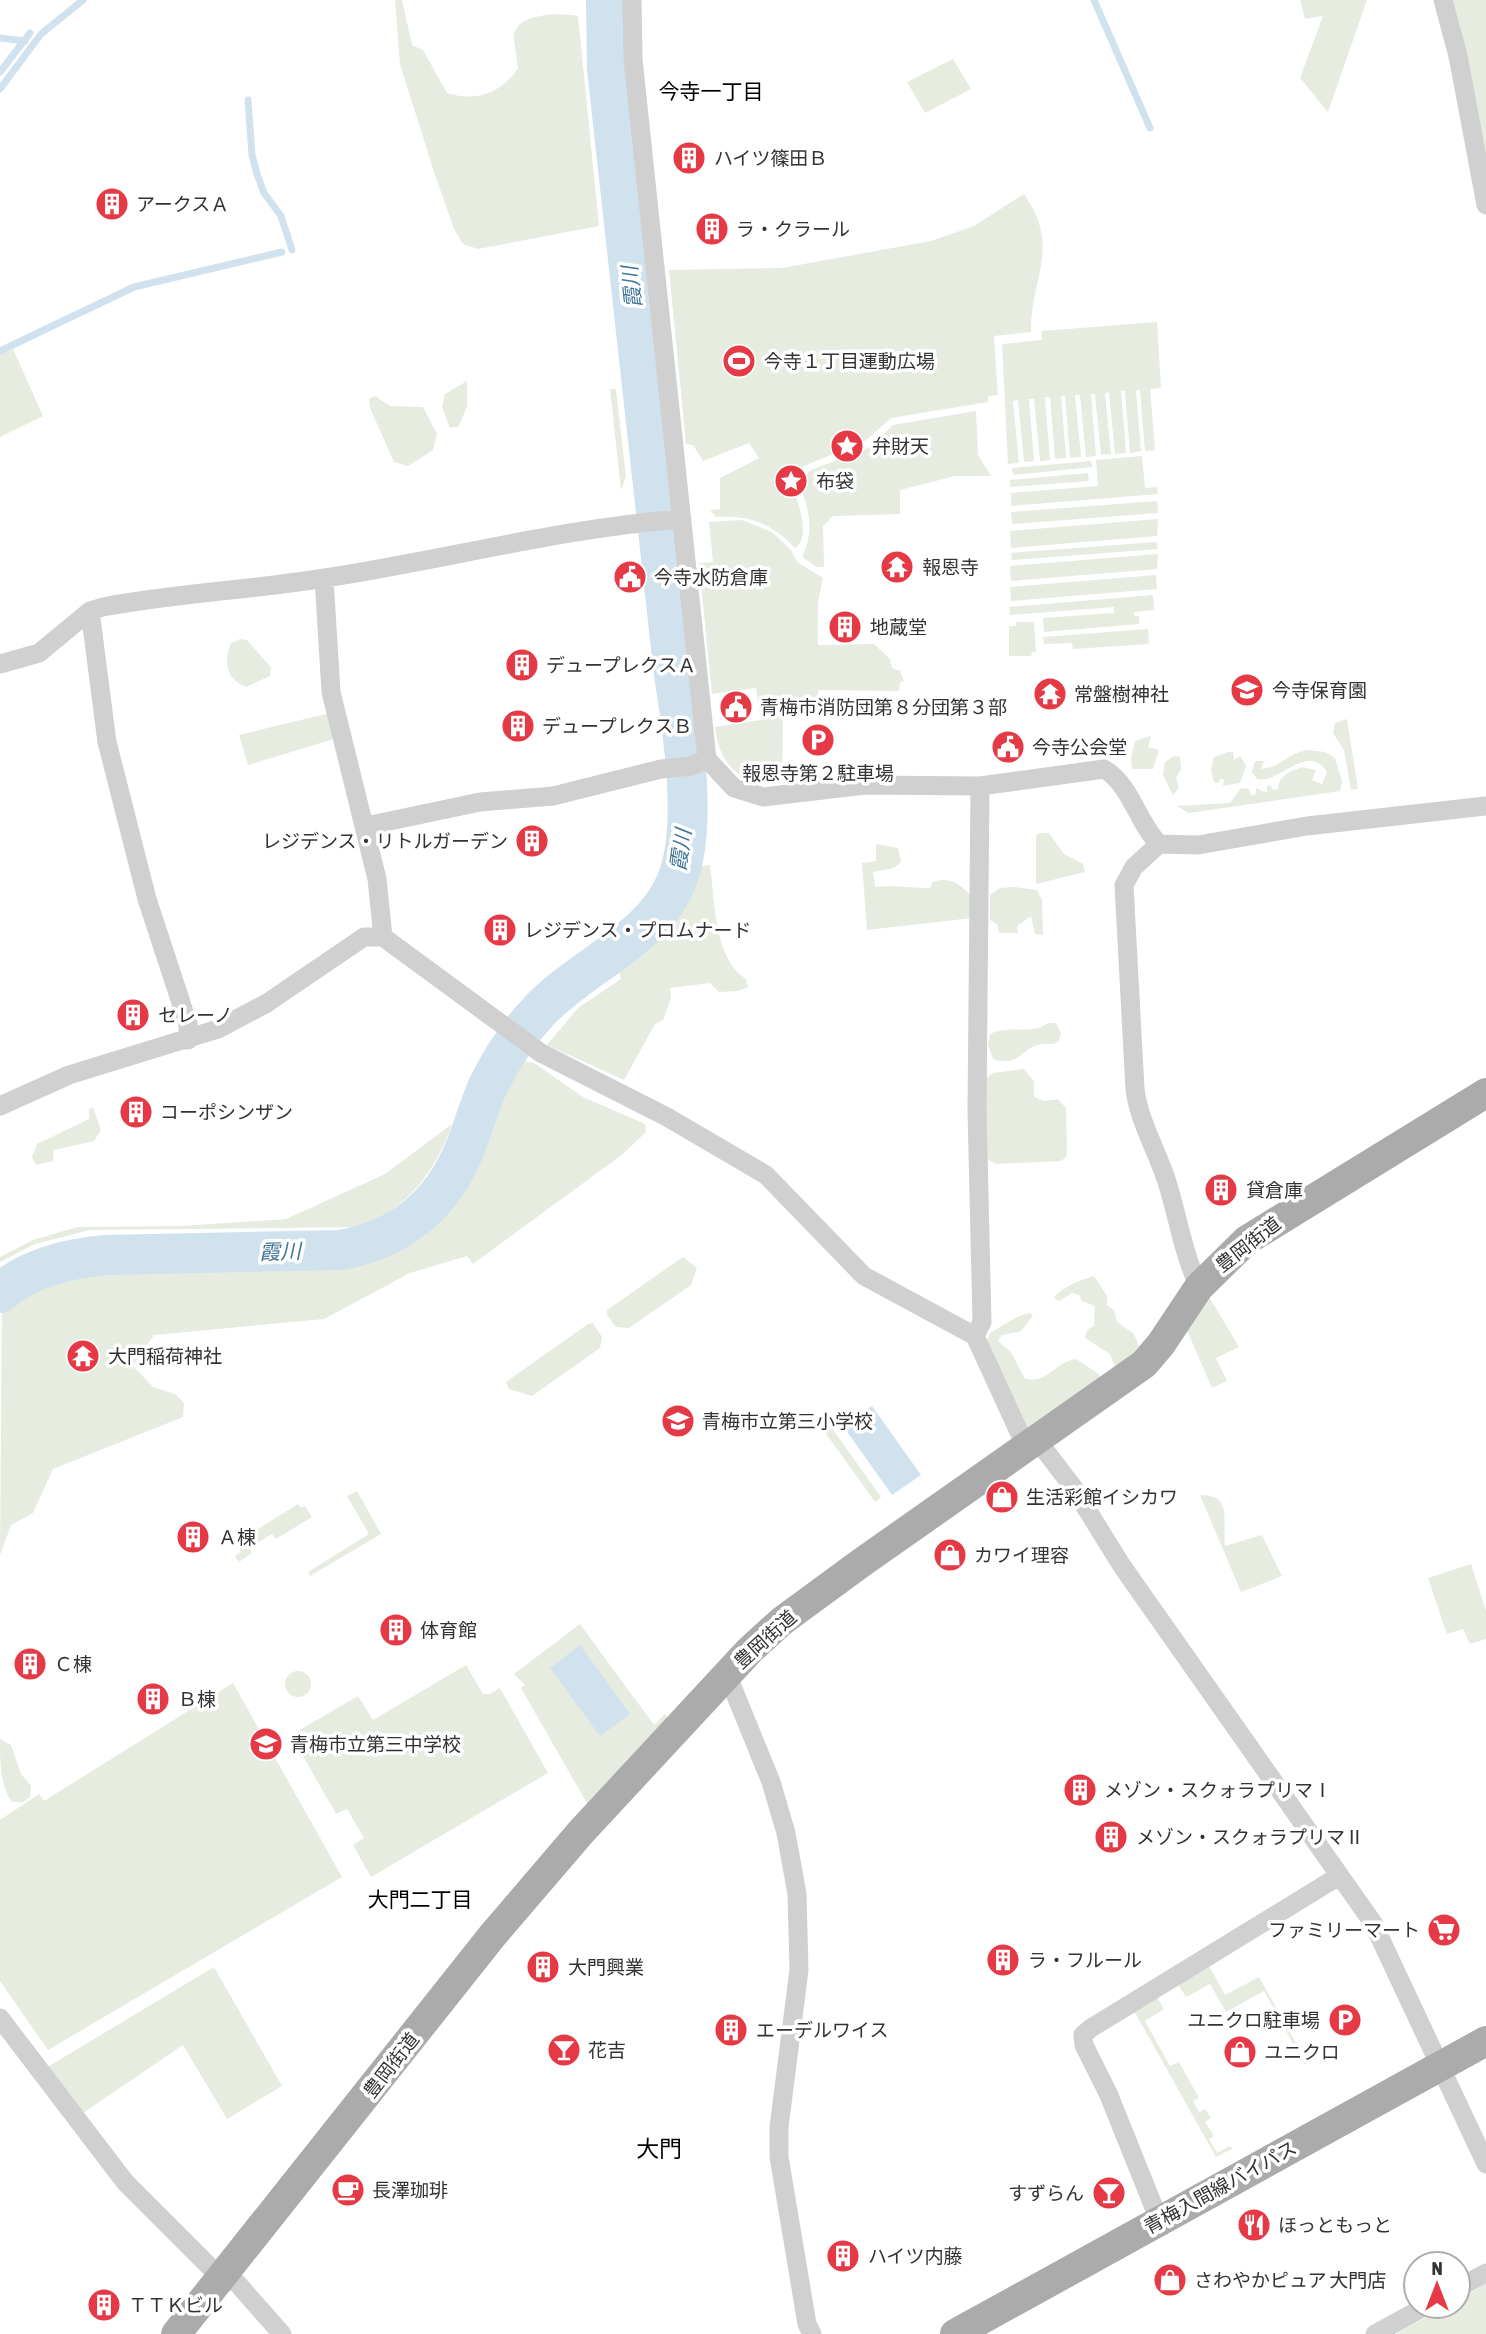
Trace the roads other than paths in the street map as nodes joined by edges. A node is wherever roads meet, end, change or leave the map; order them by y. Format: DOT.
graph roads {
  1 [pos="632,0"];
  2 [pos="1443,0"];
  3 [pos="1486,205"];
  4 [pos="677,520"];
  5 [pos="324,578"];
  6 [pos="90,611"];
  7 [pos="0,664"];
  8 [pos="702,761"];
  9 [pos="980,786"];
  10 [pos="1486,806"];
  11 [pos="366,827"];
  12 [pos="1159,844"];
  13 [pos="383,937"];
  14 [pos="188,1040"];
  15 [pos="1486,1093"];
  16 [pos="0,1106"];
  17 [pos="1199,1287"];
  18 [pos="975,1336"];
  19 [pos="1032,1444"];
  20 [pos="727,1674"];
  21 [pos="1339,1876"];
  22 [pos="0,2018"];
  23 [pos="1486,2041"];
  24 [pos="1440,2066"];
  25 [pos="1486,2164"];
  26 [pos="1159,2220"];
  27 [pos="220,2277"];
  28 [pos="1402,2319"];
  29 [pos="176,2334"];
  30 [pos="282,2334"];
  31 [pos="812,2334"];
  32 [pos="956,2334"];
  33 [pos="1376,2334"];
  1 -- 4 [label="street"];
  2 -- 3 [label="street"];
  4 -- 5 [label="street"];
  4 -- 8 [label="street"];
  5 -- 6 [label="street"];
  5 -- 11 [label="street"];
  6 -- 7 [label="street"];
  6 -- 14 [label="street"];
  8 -- 9 [label="street"];
  8 -- 11 [label="street"];
  9 -- 12 [label="street"];
  9 -- 18 [label="street"];
  10 -- 12 [label="street"];
  11 -- 13 [label="street"];
  12 -- 17 [label="street"];
  13 -- 14 [label="street"];
  13 -- 18 [label="street"];
  14 -- 16 [label="street"];
  15 -- 17 [label="main road, 豊岡街道"];
  17 -- 19 [label="main road, 豊岡街道"];
  18 -- 19 [label="street"];
  19 -- 20 [label="main road, 豊岡街道"];
  19 -- 21 [label="street"];
  20 -- 27 [label="main road, 豊岡街道"];
  20 -- 31 [label="street"];
  21 -- 24 [label="street"];
  21 -- 26 [label="street"];
  22 -- 27 [label="street"];
  23 -- 24 [label="main road, 青梅入間線バイパス"];
  24 -- 25 [label="street"];
  24 -- 26 [label="main road, 青梅入間線バイパス"];
  26 -- 32 [label="main road, 青梅入間線バイパス"];
  27 -- 29 [label="main road, 豊岡街道"];
  27 -- 30 [label="street"];
  28 -- 33 [label="street"];
}
